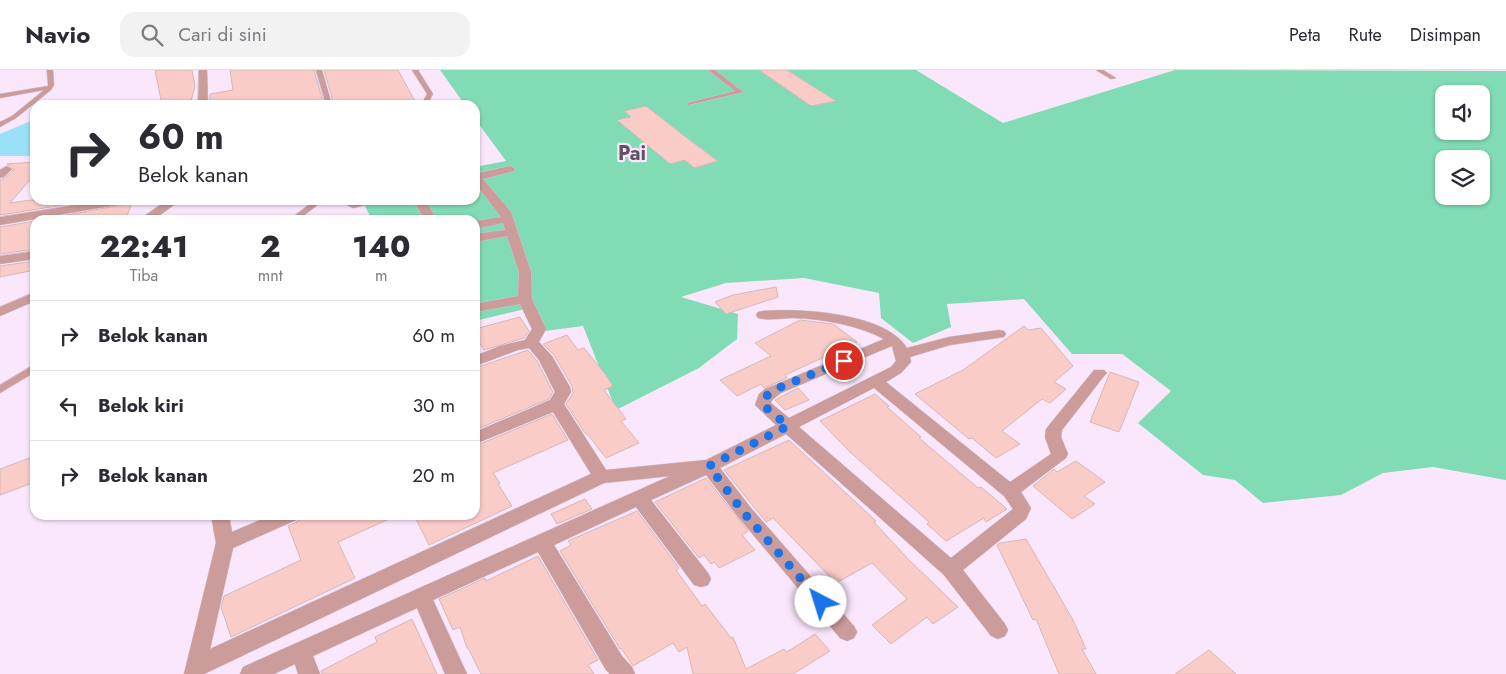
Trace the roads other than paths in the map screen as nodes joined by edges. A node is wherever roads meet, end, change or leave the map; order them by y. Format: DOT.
graph roads {
  1 [pos="50,70"];
  2 [pos="203,70"];
  3 [pos="319,70"];
  4 [pos="415,70"];
  5 [pos="710,70"];
  6 [pos="1099,70"];
  7 [pos="1113,78"];
  8 [pos="51,87"];
  9 [pos="0,96"];
  10 [pos="35,100"];
  11 [pos="203,100"];
  12 [pos="328,100"];
  13 [pos="427,100"];
  14 [pos="30,104"];
  15 [pos="690,104"];
  16 [pos="0,124"];
  17 [pos="510,169"];
  18 [pos="480,177"];
  19 [pos="480,183"];
  20 [pos="98,205"];
  21 [pos="168,205"];
  22 [pos="313,205"];
  23 [pos="37,215"];
  24 [pos="152,215"];
  25 [pos="300,215"];
  26 [pos="30,216"];
  27 [pos="507,219"];
  28 [pos="0,221"];
  29 [pos="480,224"];
  30 [pos="512,232"];
  31 [pos="480,237"];
  32 [pos="30,256"];
  33 [pos="0,260"];
  34 [pos="30,298"];
  35 [pos="524,299"];
  36 [pos="480,307"];
  37 [pos="0,312"];
  38 [pos="763,315"];
  39 [pos="999,334"];
  40 [pos="530,344"];
  41 [pos="899,347"];
  42 [pos="480,358"];
  43 [pos="30,370"];
  44 [pos="1099,373"];
  45 [pos="875,381"];
  46 [pos="0,390"];
  47 [pos="556,404"];
  48 [pos="788,426"];
  49 [pos="480,436"];
  50 [pos="709,466"];
  51 [pos="601,477"];
  52 [pos="1010,491"];
  53 [pos="639,498"];
  54 [pos="221,520"];
  55 [pos="278,520"];
  56 [pos="542,542"];
  57 [pos="225,543"];
  58 [pos="950,569"];
  59 [pos="701,579"];
  60 [pos="422,597"];
  61 [pos="998,630"];
  62 [pos="847,632"];
  63 [pos="301,651"];
  64 [pos="194,670"];
  65 [pos="251,674"];
  66 [pos="309,674"];
  67 [pos="456,674"];
  68 [pos="624,674"];
  1 -- 8 [label="lane"];
  2 -- 11 [label="street"];
  3 -- 12 [label="lane"];
  4 -- 13 [label="lane"];
  5 -- 15 [label="lane"];
  6 -- 7 [label="lane"];
  8 -- 9 [label="lane"];
  8 -- 10 [label="lane"];
  14 -- 16 [label="lane"];
  17 -- 18 [label="street"];
  19 -- 27 [label="street"];
  20 -- 23 [label="street"];
  21 -- 24 [label="street"];
  22 -- 25 [label="lane"];
  26 -- 28 [label="street"];
  27 -- 29 [label="street"];
  27 -- 30 [label="street"];
  30 -- 31 [label="street"];
  30 -- 35 [label="street"];
  32 -- 33 [label="street"];
  34 -- 37 [label="street"];
  35 -- 36 [label="street"];
  35 -- 40 [label="street"];
  38 -- 41 [label="street"];
  39 -- 41 [label="street"];
  40 -- 42 [label="street"];
  40 -- 47 [label="street"];
  41 -- 45 [label="street"];
  41 -- 48 [label="street"];
  43 -- 46 [label="lane"];
  44 -- 52 [label="street"];
  45 -- 48 [label="street"];
  45 -- 52 [label="street"];
  47 -- 49 [label="street"];
  47 -- 51 [label="street"];
  48 -- 50 [label="street"];
  48 -- 58 [label="street"];
  50 -- 51 [label="street"];
  50 -- 53 [label="street"];
  50 -- 62 [label="street"];
  51 -- 64 [label="street"];
  52 -- 58 [label="street"];
  53 -- 56 [label="street"];
  53 -- 59 [label="street"];
  54 -- 57 [label="street"];
  55 -- 57 [label="street"];
  56 -- 60 [label="street"];
  56 -- 68 [label="street"];
  57 -- 64 [label="street"];
  58 -- 61 [label="street"];
  60 -- 63 [label="street"];
  60 -- 67 [label="street"];
  63 -- 65 [label="street"];
  63 -- 66 [label="street"];
}
